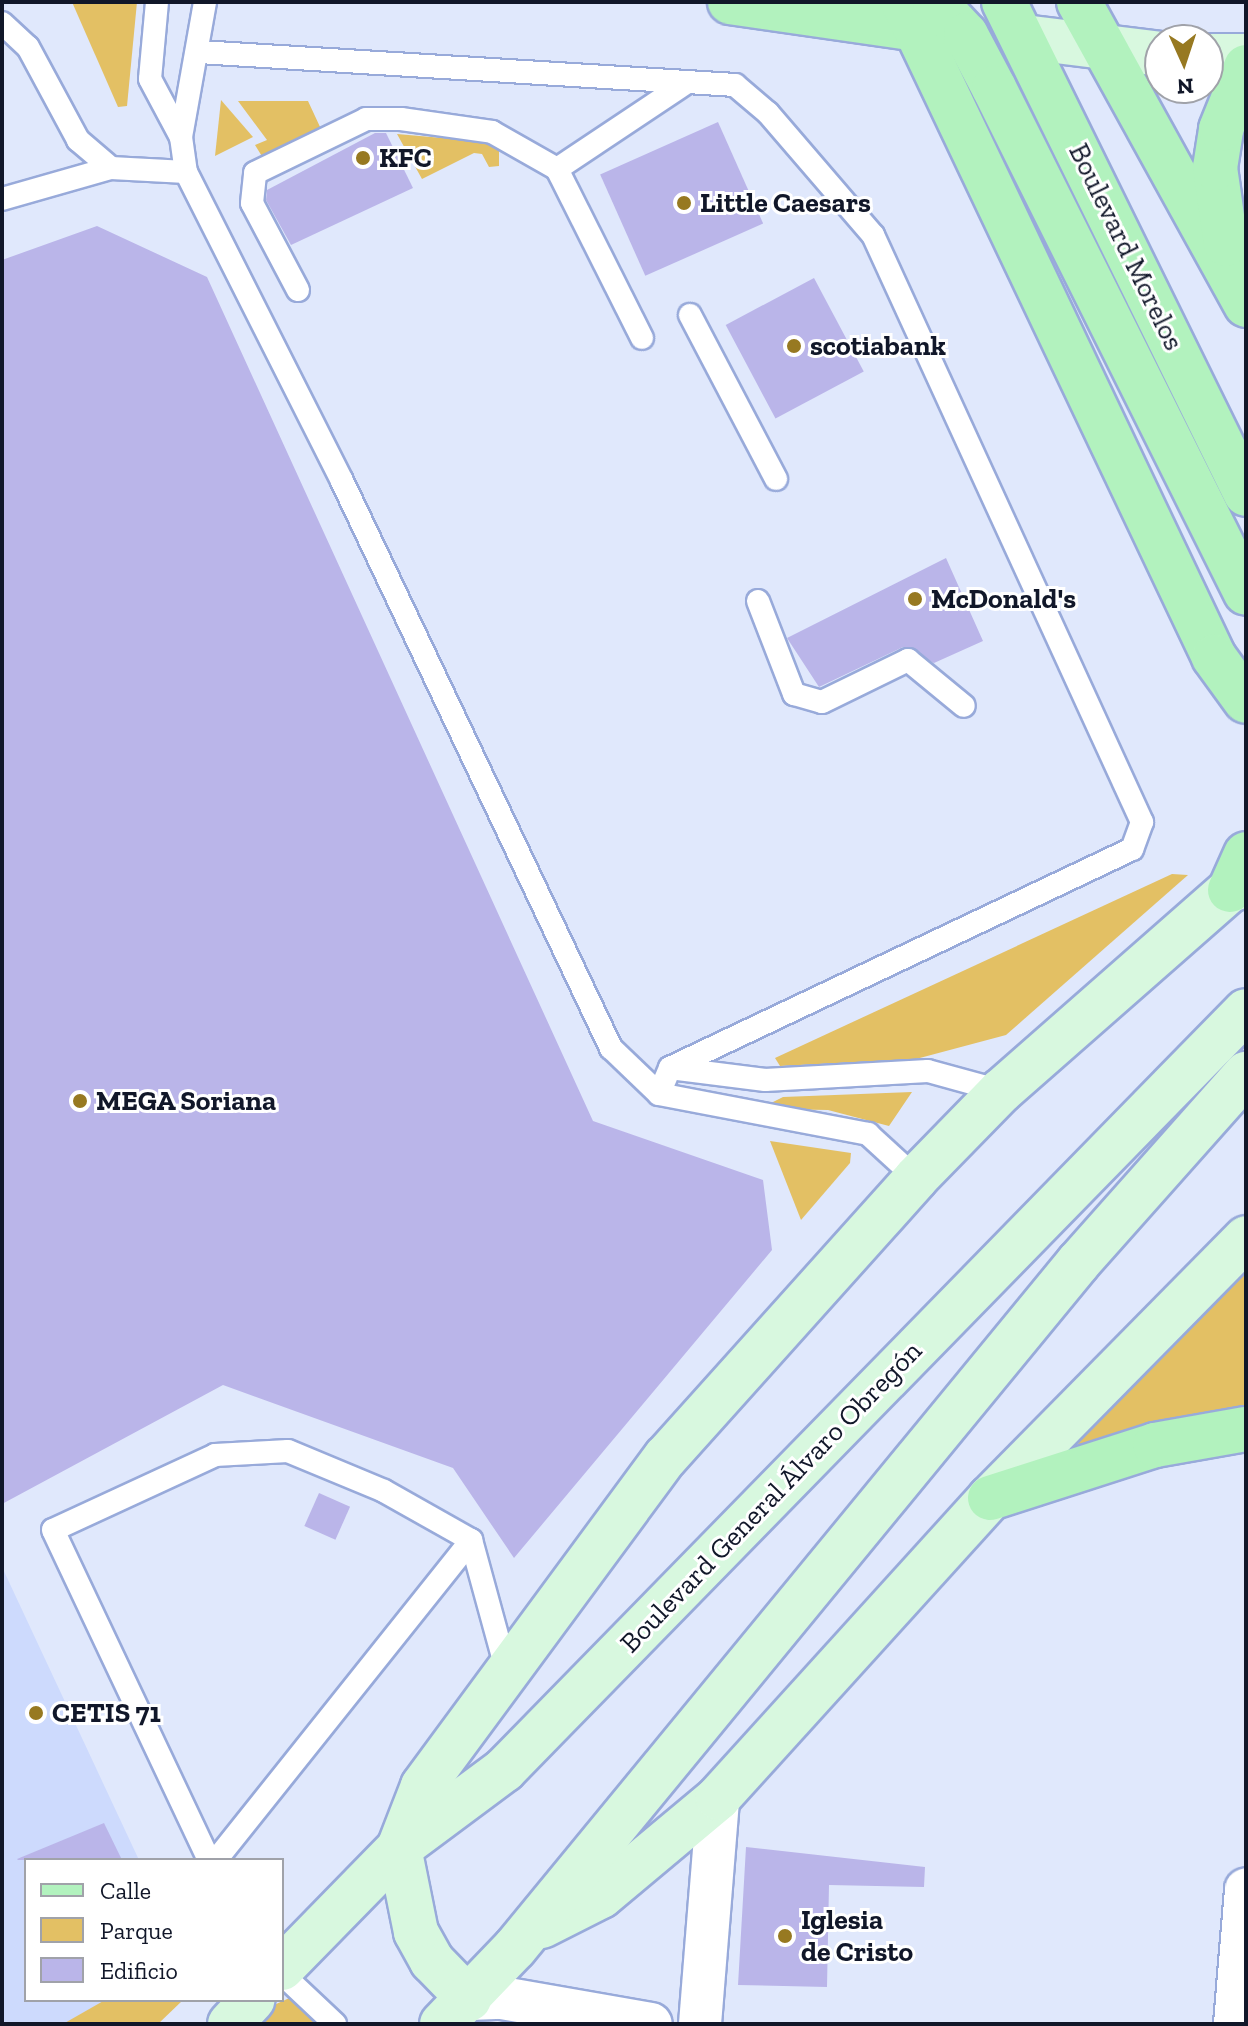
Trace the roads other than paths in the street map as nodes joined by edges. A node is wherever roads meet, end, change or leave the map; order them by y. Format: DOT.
graph roads {
  1 [pos="157,2"];
  2 [pos="205,2"];
  3 [pos="730,2"];
  4 [pos="1079,2"];
  5 [pos="916,11"];
  6 [pos="1014,20"];
  7 [pos="2,23"];
  8 [pos="966,35"];
  9 [pos="1108,51"];
  10 [pos="199,52"];
  11 [pos="1144,53"];
  12 [pos="1224,56"];
  13 [pos="1246,56"];
  14 [pos="1246,67"];
  15 [pos="686,83"];
  16 [pos="181,137"];
  17 [pos="111,168"];
  18 [pos="557,169"];
  19 [pos="186,172"];
  20 [pos="2,199"];
  21 [pos="298,290"];
  22 [pos="1243,299"];
  23 [pos="690,315"];
  24 [pos="642,338"];
  25 [pos="776,479"];
  26 [pos="1246,494"];
  27 [pos="1246,593"];
  28 [pos="758,601"];
  29 [pos="1246,701"];
  30 [pos="964,706"];
  31 [pos="1241,876"];
  32 [pos="1246,1011"];
  33 [pos="633,1068"];
  34 [pos="670,1068"];
  35 [pos="1246,1074"];
  36 [pos="1001,1091"];
  37 [pos="659,1094"];
  38 [pos="916,1178"];
  39 [pos="1246,1238"];
  40 [pos="1246,1429"];
  41 [pos="990,1498"];
  42 [pos="471,1540"];
  43 [pos="506,1668"];
  44 [pos="718,1798"];
  45 [pos="399,1848"];
  46 [pos="208,1858"];
  47 [pos="218,1858"];
  48 [pos="1246,1889"];
  49 [pos="515,1948"];
  50 [pos="284,1969"];
  51 [pos="284,1973"];
  52 [pos="250,2002"];
  53 [pos="456,2012"];
  54 [pos="230,2024"];
  55 [pos="335,2024"];
  56 [pos="651,2024"];
  57 [pos="700,2024"];
  58 [pos="1235,2024"];
  1 -- 16 [label="lane"];
  2 -- 10 [label="lane"];
  3 -- 5 [label="main road"];
  4 -- 9 [label="main road"];
  5 -- 8 [label="main road"];
  5 -- 29 [label="main road"];
  6 -- 8 [label="main road"];
  6 -- 9 [label="main road"];
  6 -- 26 [label="main road, Boulevard Morelos"];
  7 -- 17 [label="lane"];
  8 -- 27 [label="main road"];
  9 -- 11 [label="main road"];
  9 -- 22 [label="main road"];
  10 -- 15 [label="lane"];
  10 -- 16 [label="lane"];
  12 -- 13 [label="main road"];
  14 -- 22 [label="main road"];
  15 -- 18 [label="lane"];
  15 -- 34 [label="lane"];
  16 -- 19 [label="lane"];
  17 -- 19 [label="lane"];
  17 -- 20 [label="lane"];
  18 -- 21 [label="lane"];
  18 -- 24 [label="lane"];
  19 -- 33 [label="lane"];
  23 -- 25 [label="lane"];
  28 -- 30 [label="lane"];
  31 -- 36 [label="main road"];
  32 -- 45 [label="main road, Boulevard General Álvaro Obregón"];
  33 -- 34 [label="lane"];
  33 -- 37 [label="lane"];
  34 -- 36 [label="lane"];
  34 -- 37 [label="lane"];
  35 -- 49 [label="main road"];
  36 -- 38 [label="main road"];
  37 -- 38 [label="lane"];
  38 -- 43 [label="main road"];
  39 -- 41 [label="main road"];
  40 -- 41 [label="main road"];
  41 -- 44 [label="main road"];
  42 -- 43 [label="lane"];
  42 -- 46 [label="lane"];
  42 -- 47 [label="lane"];
  43 -- 45 [label="main road"];
  44 -- 49 [label="main road"];
  44 -- 57 [label="street"];
  45 -- 50 [label="main road, Boulevard General Álvaro Obregón"];
  45 -- 53 [label="main road"];
  48 -- 58 [label="street"];
  49 -- 53 [label="main road"];
  51 -- 55 [label="lane"];
  52 -- 54 [label="main road"];
  53 -- 56 [label="street"];
}
